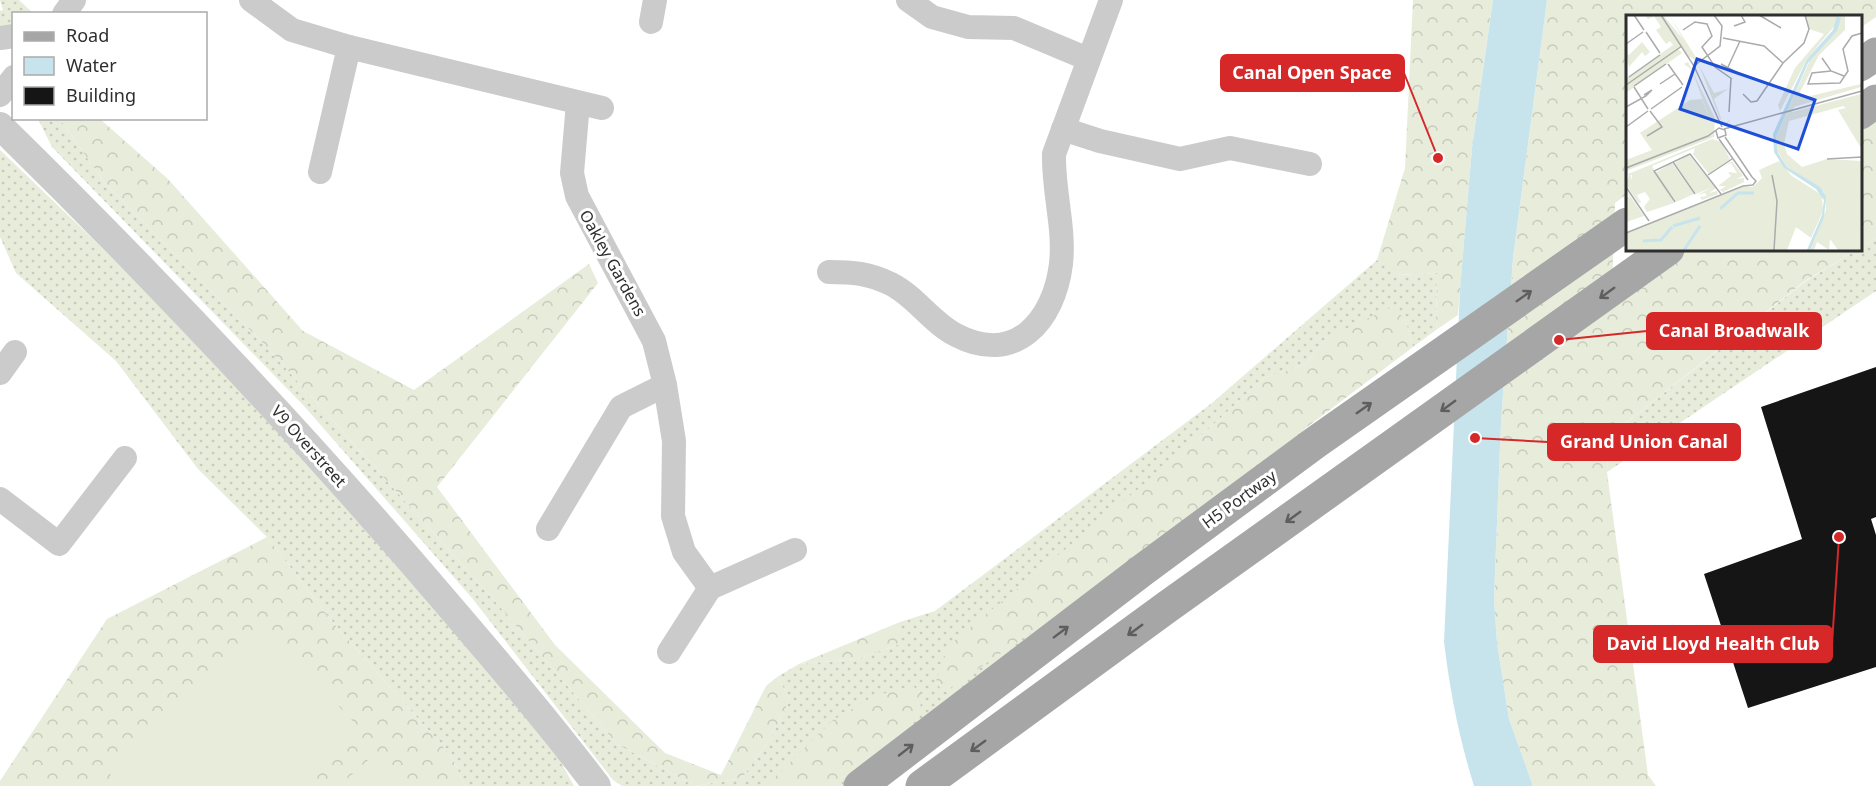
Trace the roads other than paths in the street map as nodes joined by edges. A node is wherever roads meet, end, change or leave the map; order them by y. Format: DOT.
graph roads {
  1 [pos="251,0"];
  2 [pos="908,0"];
  3 [pos="1111,0"];
  4 [pos="349,47"];
  5 [pos="1876,54"];
  6 [pos="1088,58"];
  7 [pos="1861,64"];
  8 [pos="12,80"];
  9 [pos="0,95"];
  10 [pos="1876,101"];
  11 [pos="578,103"];
  12 [pos="602,108"];
  13 [pos="1861,112"];
  14 [pos="0,126"];
  15 [pos="1063,129"];
  16 [pos="1310,164"];
  17 [pos="320,172"];
  18 [pos="1626,225"];
  19 [pos="1661,254"];
  20 [pos="829,272"];
  21 [pos="15,352"];
  22 [pos="0,373"];
  23 [pos="665,385"];
  24 [pos="125,458"];
  25 [pos="0,499"];
  26 [pos="548,530"];
  27 [pos="795,550"];
  28 [pos="710,588"];
  29 [pos="669,652"];
  30 [pos="597,786"];
  31 [pos="860,786"];
  32 [pos="922,786"];
  1 -- 4 [label="street"];
  2 -- 6 [label="street"];
  3 -- 6 [label="street"];
  4 -- 11 [label="street"];
  4 -- 17 [label="street"];
  5 -- 7 [label="main road"];
  6 -- 15 [label="street"];
  8 -- 9 [label="street"];
  10 -- 13 [label="main road"];
  11 -- 12 [label="street"];
  11 -- 23 [label="street, Oakley Gardens"];
  14 -- 30 [label="street, V9 Overstreet"];
  15 -- 16 [label="street"];
  15 -- 20 [label="street"];
  31 -- 18 [label="main road, H5 Portway, one-way"];
  19 -- 32 [label="main road, one-way"];
  21 -- 22 [label="street"];
  23 -- 26 [label="street"];
  23 -- 28 [label="street, Oakley Gardens"];
  24 -- 25 [label="street"];
  27 -- 28 [label="street"];
  28 -- 29 [label="street"];
}
